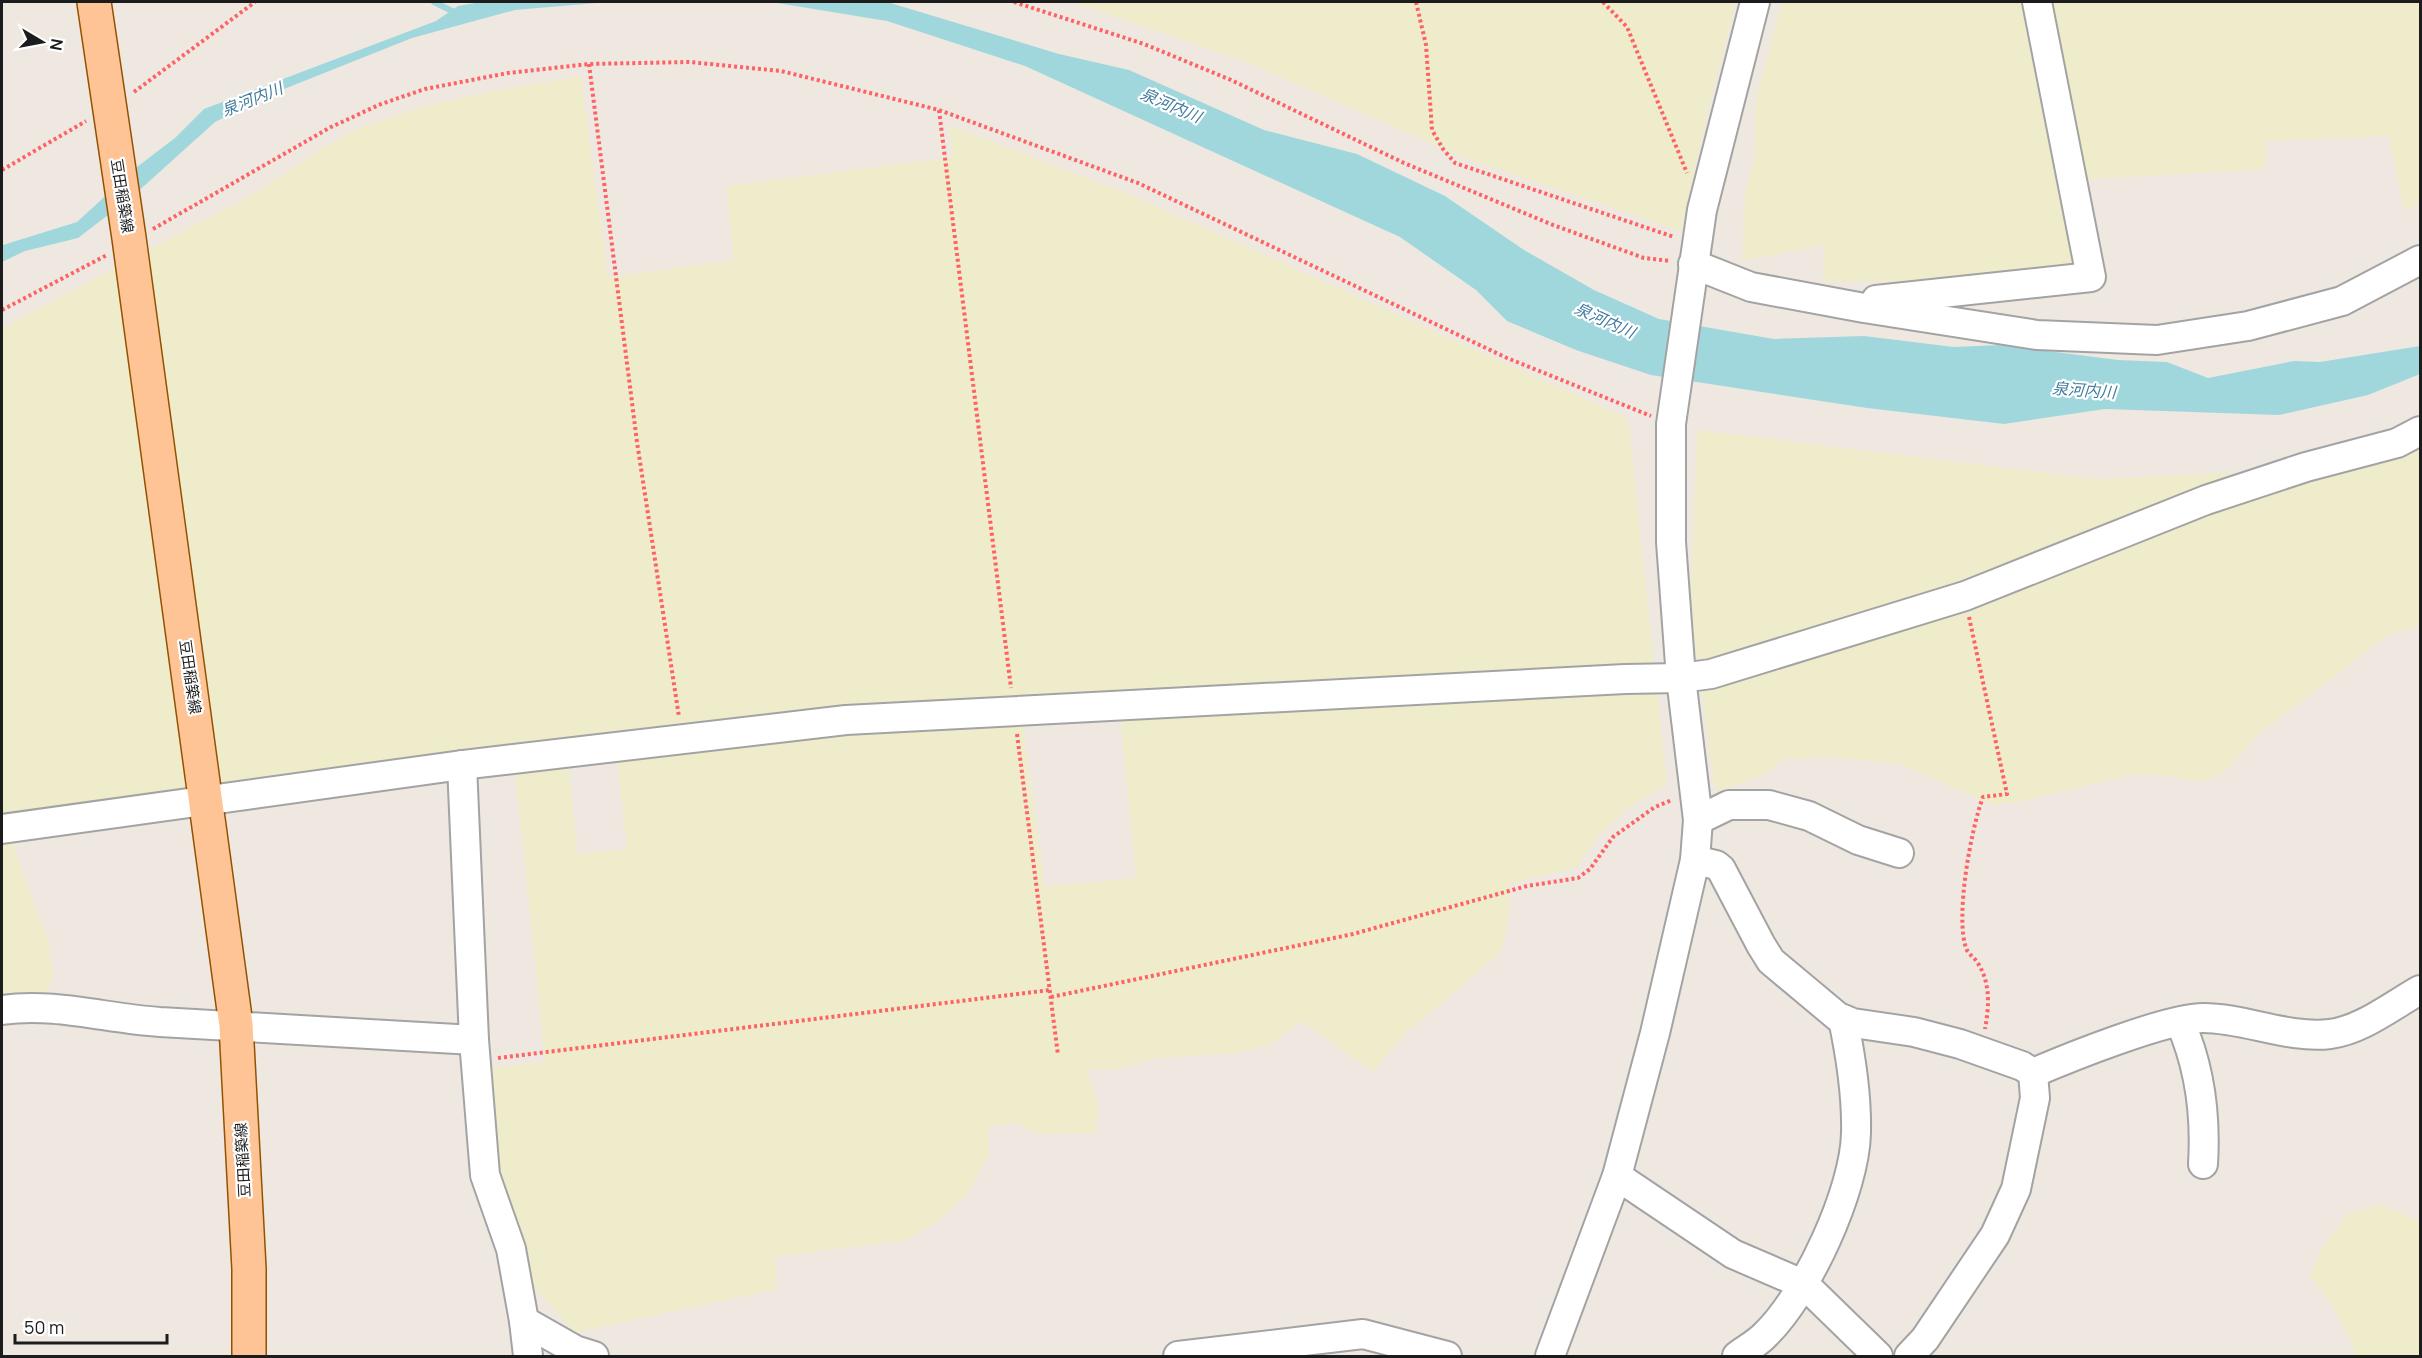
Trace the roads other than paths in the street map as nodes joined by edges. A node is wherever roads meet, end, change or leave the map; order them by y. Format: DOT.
graph roads {
  1 [pos="94,2"];
  2 [pos="1755,2"];
  3 [pos="2037,2"];
  4 [pos="1694,254"];
  5 [pos="2421,260"];
  6 [pos="1841,304"];
  7 [pos="2421,431"];
  8 [pos="1681,678"];
  9 [pos="462,765"];
  10 [pos="207,800"];
  11 [pos="1698,820"];
  12 [pos="2,829"];
  13 [pos="1899,853"];
  14 [pos="1695,860"];
  15 [pos="2421,990"];
  16 [pos="2,1010"];
  17 [pos="1844,1019"];
  18 [pos="2180,1022"];
  19 [pos="236,1025"];
  20 [pos="475,1050"];
  21 [pos="2033,1073"];
  22 [pos="2203,1164"];
  23 [pos="1617,1176"];
  24 [pos="1805,1285"];
  25 [pos="525,1321"];
  26 [pos="249,1356"];
  27 [pos="528,1356"];
  28 [pos="594,1356"];
  29 [pos="1178,1356"];
  30 [pos="1447,1356"];
  31 [pos="1550,1356"];
  32 [pos="1737,1356"];
  33 [pos="1878,1356"];
  34 [pos="1909,1356"];
  1 -- 10 [label="main road, 豆田稲築線"];
  2 -- 4 [label="street"];
  3 -- 6 [label="street"];
  4 -- 6 [label="street"];
  4 -- 8 [label="street"];
  5 -- 6 [label="street"];
  7 -- 8 [label="street"];
  8 -- 9 [label="street"];
  8 -- 11 [label="street"];
  9 -- 10 [label="street"];
  9 -- 20 [label="street"];
  10 -- 12 [label="street"];
  10 -- 19 [label="main road, 豆田稲築線"];
  11 -- 13 [label="street"];
  11 -- 14 [label="street"];
  14 -- 17 [label="street"];
  14 -- 23 [label="street"];
  15 -- 18 [label="street"];
  16 -- 19 [label="street"];
  17 -- 21 [label="street"];
  17 -- 24 [label="street"];
  18 -- 21 [label="street"];
  18 -- 22 [label="street"];
  19 -- 20 [label="street"];
  19 -- 26 [label="main road, 豆田稲築線"];
  20 -- 25 [label="street"];
  21 -- 34 [label="street"];
  23 -- 24 [label="street"];
  23 -- 31 [label="street"];
  24 -- 32 [label="street"];
  24 -- 33 [label="street"];
  25 -- 27 [label="street"];
  25 -- 28 [label="street"];
  29 -- 30 [label="street"];
}
